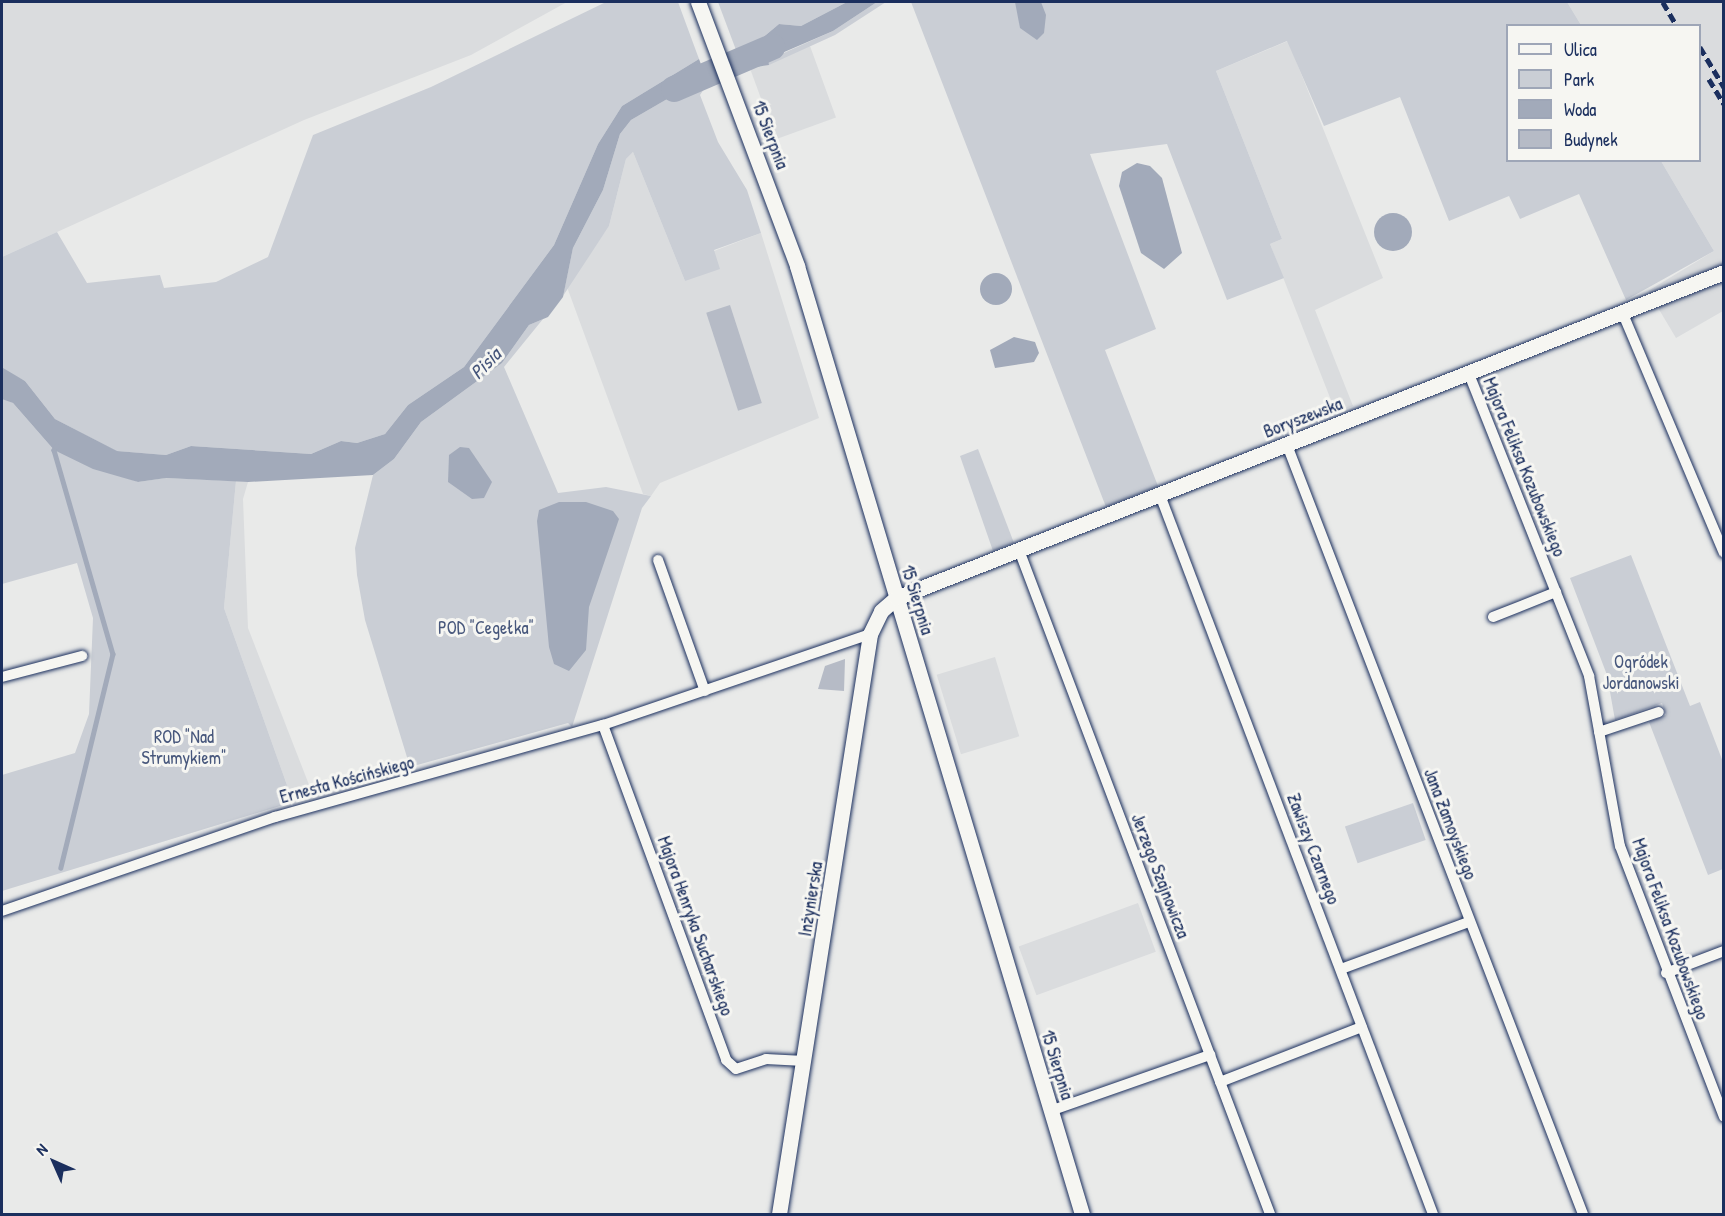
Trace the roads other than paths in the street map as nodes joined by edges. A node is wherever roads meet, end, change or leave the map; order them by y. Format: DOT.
graph roads {
  1 [pos="698,2"];
  2 [pos="1724,272"];
  3 [pos="1623,314"];
  4 [pos="1469,374"];
  5 [pos="1287,445"];
  6 [pos="1160,495"];
  7 [pos="1019,550"];
  8 [pos="1724,553"];
  9 [pos="658,560"];
  10 [pos="1556,592"];
  11 [pos="896,598"];
  12 [pos="1493,617"];
  13 [pos="870,634"];
  14 [pos="82,656"];
  15 [pos="2,677"];
  16 [pos="705,691"];
  17 [pos="1659,712"];
  18 [pos="603,725"];
  19 [pos="1599,732"];
  20 [pos="2,911"];
  21 [pos="1469,922"];
  22 [pos="1724,951"];
  23 [pos="1341,969"];
  24 [pos="1666,973"];
  25 [pos="1362,1027"];
  26 [pos="1210,1054"];
  27 [pos="804,1062"];
  28 [pos="1220,1082"];
  29 [pos="1050,1111"];
  30 [pos="1723,1117"];
  31 [pos="779,1215"];
  32 [pos="1082,1215"];
  33 [pos="1270,1215"];
  34 [pos="1433,1215"];
  35 [pos="1583,1215"];
  1 -- 11 [label="street, 15 Sierpnia"];
  2 -- 3 [label="street, Boryszewska"];
  3 -- 4 [label="street, Boryszewska"];
  3 -- 8 [label="street"];
  4 -- 5 [label="street, Boryszewska"];
  4 -- 10 [label="street, Majora Feliksa Kozubowskiego"];
  5 -- 6 [label="street, Boryszewska"];
  5 -- 21 [label="street, Jana Zamoyskiego"];
  6 -- 7 [label="street, Boryszewska"];
  6 -- 23 [label="street, Zawiszy Czarnego"];
  7 -- 11 [label="street, Boryszewska"];
  7 -- 26 [label="street, Jerzego Szajnowicza"];
  9 -- 16 [label="street"];
  10 -- 12 [label="street"];
  10 -- 19 [label="street, Majora Feliksa Kozubowskiego"];
  11 -- 13 [label="street, Inżynierska"];
  11 -- 29 [label="street, 15 Sierpnia"];
  13 -- 16 [label="street, Ernesta Kościńskiego"];
  13 -- 27 [label="street, Inżynierska"];
  14 -- 15 [label="street"];
  16 -- 18 [label="street, Ernesta Kościńskiego"];
  17 -- 19 [label="street"];
  18 -- 20 [label="street, Ernesta Kościńskiego"];
  18 -- 27 [label="street, Majora Henryka Sucharskiego"];
  19 -- 24 [label="street, Majora Feliksa Kozubowskiego"];
  21 -- 23 [label="street"];
  21 -- 35 [label="street, Jana Zamoyskiego"];
  22 -- 24 [label="street"];
  23 -- 25 [label="street, Zawiszy Czarnego"];
  24 -- 30 [label="street, Majora Feliksa Kozubowskiego"];
  25 -- 28 [label="street"];
  25 -- 34 [label="street, Zawiszy Czarnego"];
  26 -- 28 [label="street, Jerzego Szajnowicza"];
  26 -- 29 [label="street"];
  27 -- 31 [label="street, Inżynierska"];
  28 -- 33 [label="street, Jerzego Szajnowicza"];
  29 -- 32 [label="street, 15 Sierpnia"];
}
